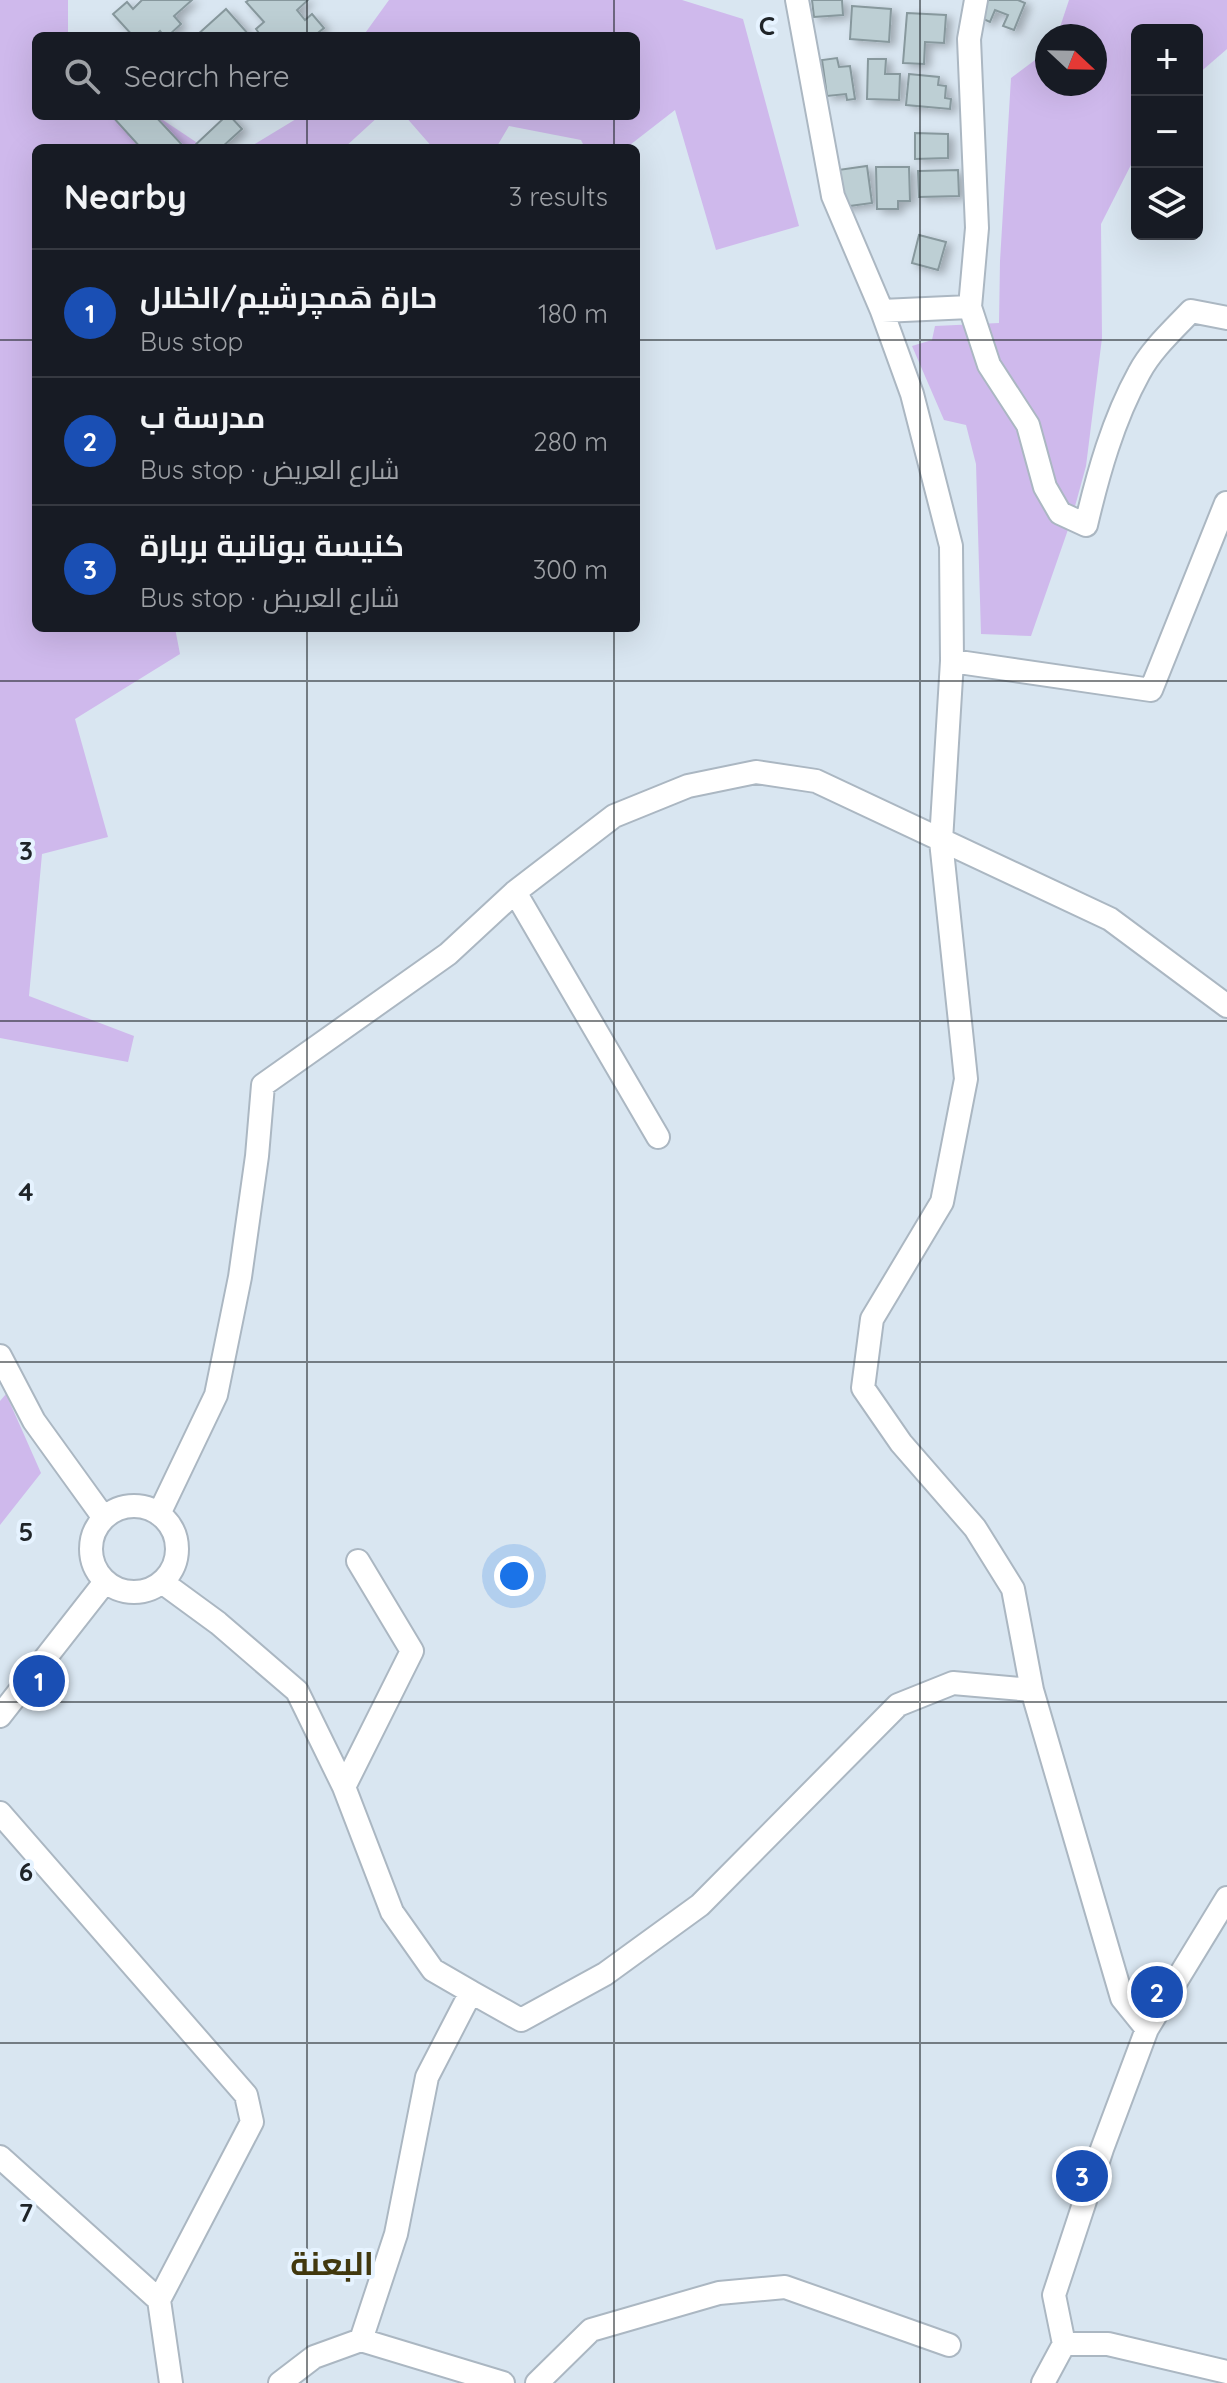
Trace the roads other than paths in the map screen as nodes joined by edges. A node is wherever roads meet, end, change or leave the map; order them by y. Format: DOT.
graph roads {
  1 [pos="797,0"];
  2 [pos="976,0"];
  3 [pos="970,307"];
  4 [pos="882,311"];
  5 [pos="1227,318"];
  6 [pos="1226,503"];
  7 [pos="952,661"];
  8 [pos="941,841"];
  9 [pos="515,892"];
  10 [pos="1227,1006"];
  11 [pos="658,1137"];
  12 [pos="0,1356"];
  13 [pos="159,1514"];
  14 [pos="104,1518"];
  15 [pos="358,1561"];
  16 [pos="105,1582"];
  17 [pos="162,1582"];
  18 [pos="1032,1690"];
  19 [pos="0,1716"];
  20 [pos="344,1787"];
  21 [pos="0,1813"];
  22 [pos="1227,1898"];
  23 [pos="471,1992"];
  24 [pos="1147,2029"];
  25 [pos="0,2157"];
  26 [pos="159,2300"];
  27 [pos="361,2340"];
  28 [pos="1064,2344"];
  29 [pos="949,2345"];
  30 [pos="1227,2372"];
  31 [pos="171,2383"];
  32 [pos="280,2383"];
  33 [pos="503,2383"];
  34 [pos="537,2383"];
  35 [pos="1043,2383"];
  1 -- 4 [label="street"];
  2 -- 3 [label="street"];
  3 -- 4 [label="street"];
  3 -- 5 [label="street"];
  4 -- 7 [label="street"];
  6 -- 7 [label="street"];
  7 -- 8 [label="street"];
  8 -- 9 [label="street"];
  8 -- 10 [label="street"];
  8 -- 18 [label="street"];
  9 -- 11 [label="street"];
  9 -- 13 [label="street"];
  12 -- 14 [label="street"];
  13 -- 14 [label="street"];
  13 -- 17 [label="street"];
  14 -- 16 [label="street"];
  15 -- 20 [label="street"];
  16 -- 17 [label="street"];
  16 -- 19 [label="street"];
  17 -- 20 [label="street"];
  18 -- 23 [label="street"];
  18 -- 24 [label="street"];
  20 -- 23 [label="street"];
  21 -- 26 [label="street"];
  22 -- 24 [label="street"];
  23 -- 27 [label="street"];
  24 -- 28 [label="street"];
  25 -- 26 [label="street"];
  26 -- 31 [label="street"];
  27 -- 32 [label="street"];
  27 -- 33 [label="street"];
  28 -- 30 [label="street"];
  28 -- 35 [label="street"];
  29 -- 34 [label="street"];
}
